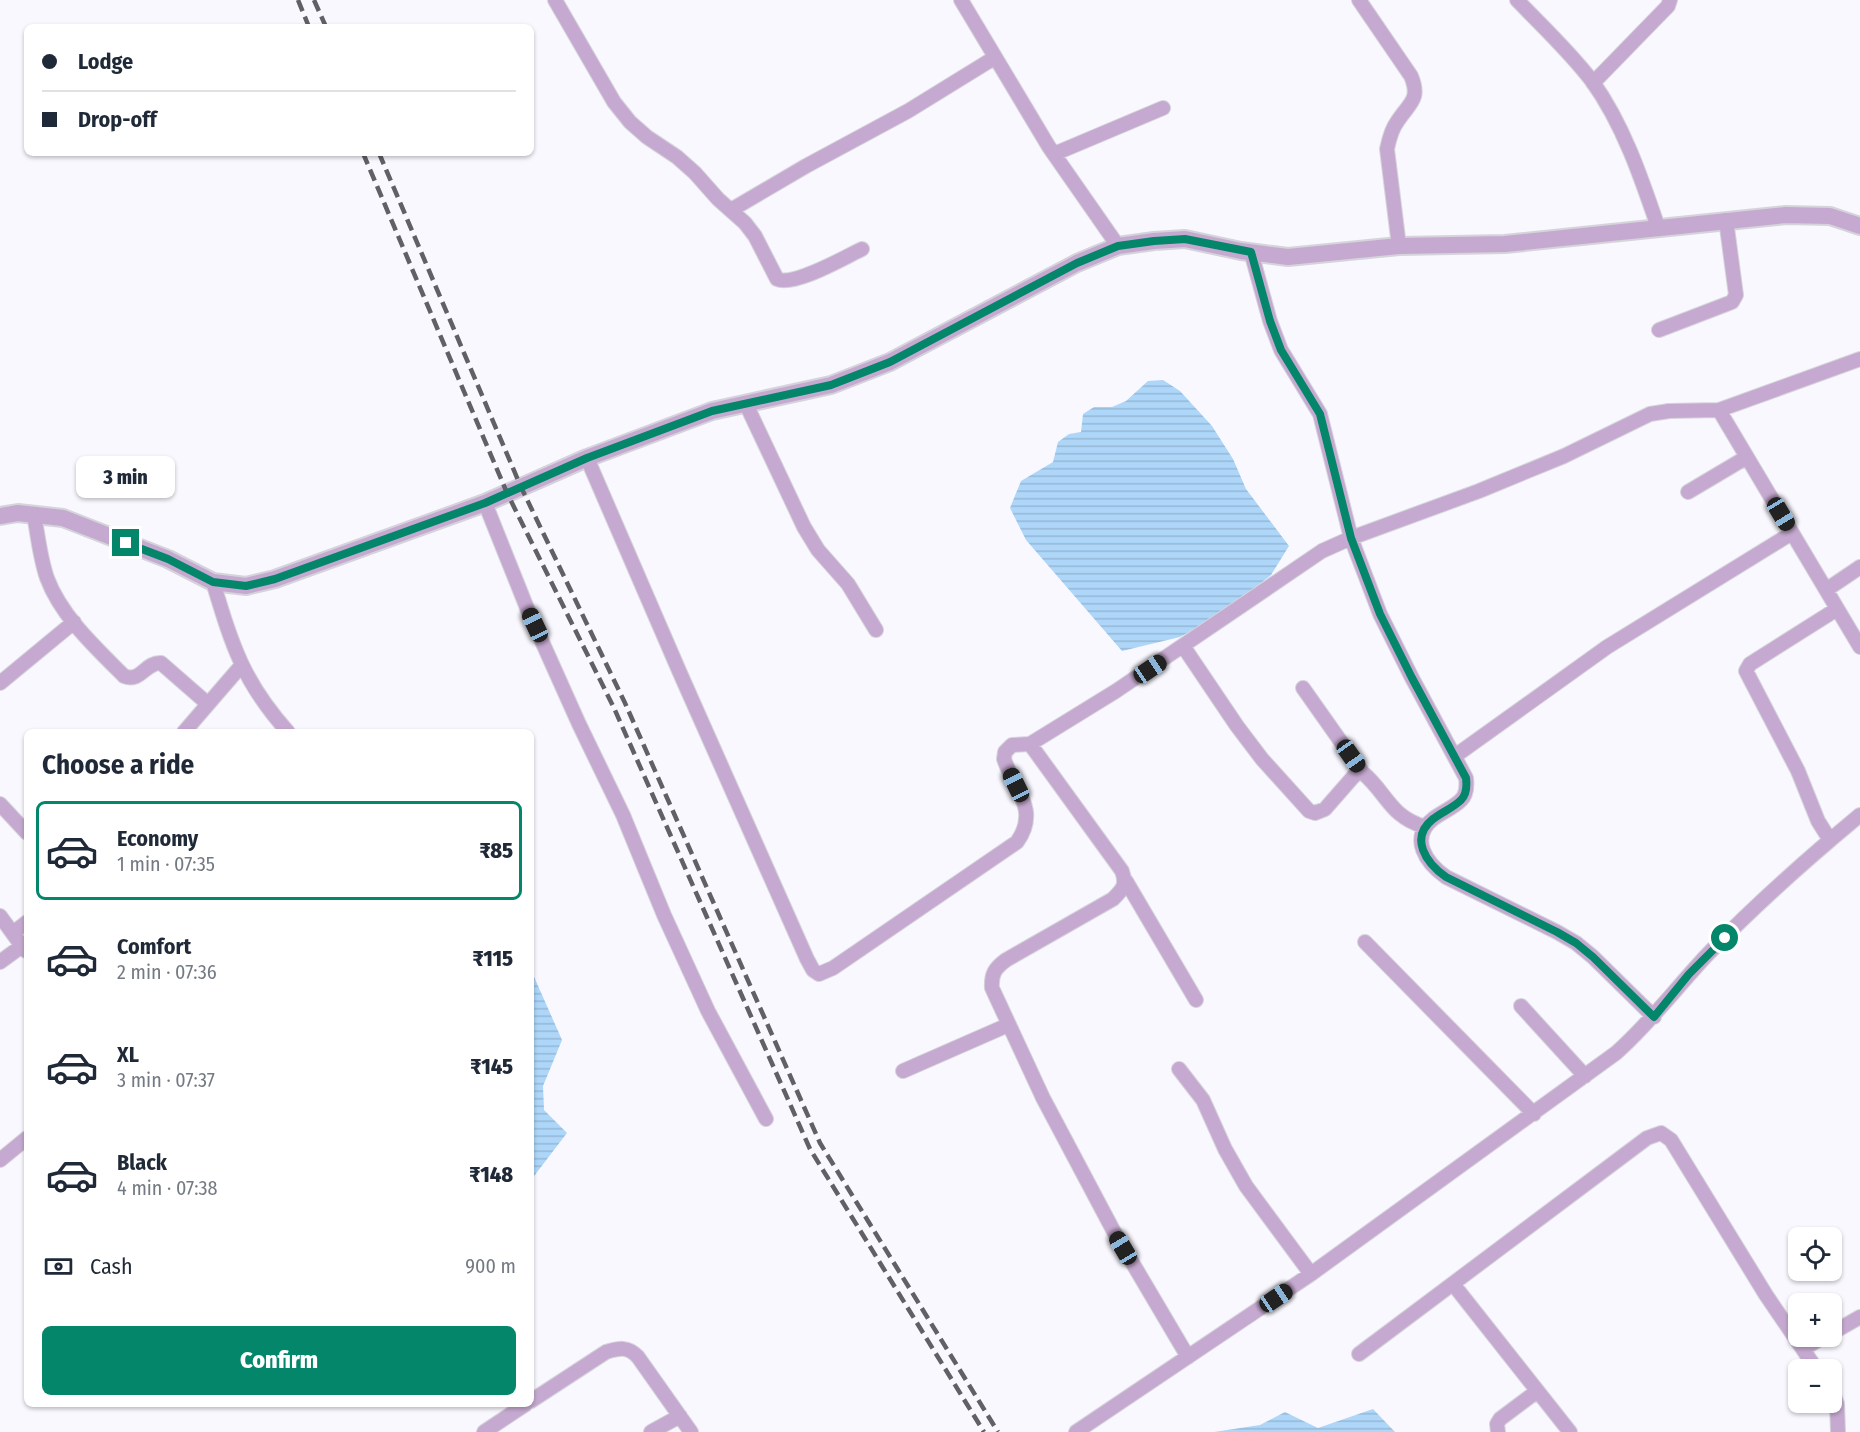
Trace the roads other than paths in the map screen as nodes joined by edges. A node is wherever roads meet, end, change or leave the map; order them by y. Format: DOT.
graph roads {
  1 [pos="555,0"];
  2 [pos="961,0"];
  3 [pos="1359,0"];
  4 [pos="1517,0"];
  5 [pos="1670,0"];
  6 [pos="994,58"];
  7 [pos="1593,82"];
  8 [pos="1162,108"];
  9 [pos="1054,154"];
  10 [pos="731,210"];
  11 [pos="1726,220"];
  12 [pos="1860,226"];
  13 [pos="1658,227"];
  14 [pos="1118,246"];
  15 [pos="1399,246"];
  16 [pos="862,249"];
  17 [pos="1251,252"];
  18 [pos="1659,330"];
  19 [pos="1860,359"];
  20 [pos="746,404"];
  21 [pos="1719,410"];
  22 [pos="1747,457"];
  23 [pos="587,458"];
  24 [pos="1688,492"];
  25 [pos="485,503"];
  26 [pos="34,515"];
  27 [pos="0,516"];
  28 [pos="1792,533"];
  29 [pos="1351,538"];
  30 [pos="1860,567"];
  31 [pos="213,582"];
  32 [pos="1826,590"];
  33 [pos="1837,609"];
  34 [pos="74,622"];
  35 [pos="876,630"];
  36 [pos="1183,646"];
  37 [pos="1860,647"];
  38 [pos="241,666"];
  39 [pos="0,683"];
  40 [pos="1303,688"];
  41 [pos="208,704"];
  42 [pos="192,729"];
  43 [pos="286,729"];
  44 [pos="1030,744"];
  45 [pos="1455,756"];
  46 [pos="1362,772"];
  47 [pos="0,804"];
  48 [pos="1860,815"];
  49 [pos="1425,827"];
  50 [pos="24,830"];
  51 [pos="1830,840"];
  52 [pos="1126,881"];
  53 [pos="0,916"];
  54 [pos="24,924"];
  55 [pos="13,933"];
  56 [pos="1365,942"];
  57 [pos="24,948"];
  58 [pos="24,950"];
  59 [pos="0,962"];
  60 [pos="1196,1000"];
  61 [pos="1521,1006"];
  62 [pos="1654,1017"];
  63 [pos="1008,1025"];
  64 [pos="1179,1069"];
  65 [pos="903,1071"];
  66 [pos="1585,1076"];
  67 [pos="1534,1114"];
  68 [pos="766,1119"];
  69 [pos="24,1140"];
  70 [pos="0,1160"];
  71 [pos="1311,1274"];
  72 [pos="1453,1284"];
  73 [pos="1860,1317"];
  74 [pos="1842,1327"];
  75 [pos="1806,1347"];
  76 [pos="1803,1349"];
  77 [pos="1359,1354"];
  78 [pos="1188,1356"];
  79 [pos="1810,1359"];
  80 [pos="1536,1392"];
  81 [pos="534,1399"];
  82 [pos="522,1407"];
  83 [pos="1837,1413"];
  84 [pos="680,1416"];
  85 [pos="1837,1431"];
  86 [pos="484,1432"];
  87 [pos="651,1432"];
  88 [pos="691,1432"];
  89 [pos="1076,1432"];
  90 [pos="1498,1432"];
  91 [pos="1570,1432"];
  1 -- 10 [label="street"];
  2 -- 6 [label="street"];
  3 -- 15 [label="street"];
  4 -- 7 [label="street"];
  5 -- 7 [label="street"];
  6 -- 9 [label="street"];
  6 -- 10 [label="street"];
  7 -- 13 [label="street"];
  8 -- 9 [label="street"];
  9 -- 14 [label="street"];
  10 -- 16 [label="street"];
  11 -- 12 [label="street"];
  11 -- 13 [label="street"];
  11 -- 18 [label="street"];
  13 -- 15 [label="street"];
  14 -- 17 [label="street"];
  14 -- 20 [label="street"];
  15 -- 17 [label="street"];
  17 -- 29 [label="street"];
  19 -- 21 [label="street"];
  20 -- 23 [label="street"];
  20 -- 35 [label="street"];
  21 -- 22 [label="street"];
  21 -- 29 [label="street"];
  22 -- 24 [label="street"];
  22 -- 28 [label="street"];
  23 -- 25 [label="street"];
  23 -- 44 [label="street"];
  25 -- 31 [label="street"];
  25 -- 68 [label="street"];
  26 -- 27 [label="street"];
  26 -- 31 [label="street"];
  26 -- 34 [label="street"];
  28 -- 32 [label="street"];
  28 -- 45 [label="street"];
  29 -- 36 [label="street"];
  29 -- 45 [label="street"];
  30 -- 32 [label="street"];
  31 -- 38 [label="street"];
  32 -- 33 [label="street"];
  33 -- 37 [label="street"];
  33 -- 51 [label="street"];
  34 -- 39 [label="street"];
  34 -- 41 [label="street"];
  36 -- 44 [label="street"];
  36 -- 46 [label="street"];
  38 -- 41 [label="street"];
  38 -- 43 [label="street"];
  40 -- 46 [label="street"];
  41 -- 42 [label="street"];
  44 -- 52 [label="street"];
  45 -- 49 [label="street"];
  46 -- 49 [label="street"];
  47 -- 50 [label="street"];
  48 -- 51 [label="street"];
  49 -- 62 [label="street"];
  51 -- 62 [label="street"];
  52 -- 60 [label="street"];
  52 -- 63 [label="street"];
  53 -- 55 [label="street"];
  54 -- 55 [label="street"];
  55 -- 57 [label="street"];
  56 -- 67 [label="street"];
  58 -- 59 [label="street"];
  61 -- 66 [label="street"];
  62 -- 66 [label="street"];
  63 -- 65 [label="street"];
  63 -- 78 [label="street"];
  64 -- 71 [label="street"];
  66 -- 67 [label="street"];
  67 -- 71 [label="street"];
  69 -- 70 [label="street"];
  71 -- 78 [label="street"];
  72 -- 76 [label="street"];
  72 -- 77 [label="street"];
  72 -- 80 [label="street"];
  73 -- 74 [label="street"];
  75 -- 76 [label="street"];
  76 -- 79 [label="street"];
  78 -- 89 [label="street"];
  80 -- 90 [label="street"];
  80 -- 91 [label="street"];
  81 -- 84 [label="street"];
  82 -- 86 [label="street"];
  83 -- 85 [label="street"];
  84 -- 87 [label="street"];
  84 -- 88 [label="street"];
}
